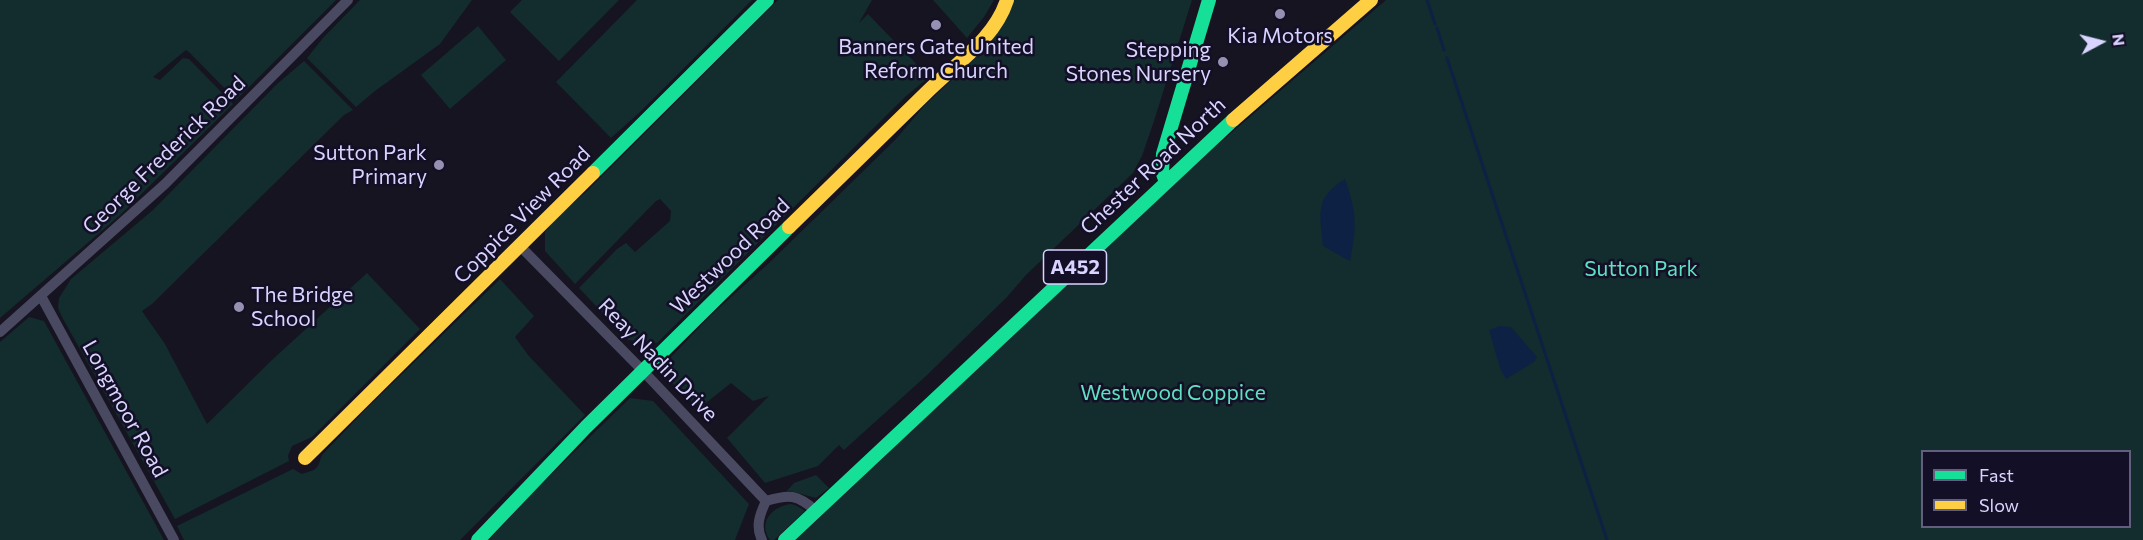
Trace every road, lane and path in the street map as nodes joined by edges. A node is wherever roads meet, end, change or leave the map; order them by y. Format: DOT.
graph roads {
  1 [pos="348,0"];
  2 [pos="767,0"];
  3 [pos="1007,0"];
  4 [pos="1209,0"];
  5 [pos="1371,0"];
  6 [pos="1168,142"];
  7 [pos="1178,170"];
  8 [pos="1166,182"];
  9 [pos="520,246"];
  10 [pos="41,296"];
  11 [pos="0,332"];
  12 [pos="643,371"];
  13 [pos="304,458"];
  14 [pos="766,501"];
  15 [pos="816,511"];
  16 [pos="174,540"];
  17 [pos="478,540"];
  18 [pos="762,540"];
  19 [pos="785,540"];
  1 -- 10 [label="street, George Frederick Road"];
  2 -- 9 [label="main road, Coppice View Road"];
  3 -- 12 [label="main road, Westwood Road"];
  4 -- 6 [label="main road"];
  5 -- 7 [label="main road, Chester Road North / A452"];
  6 -- 7 [label="main road"];
  6 -- 8 [label="main road"];
  7 -- 8 [label="main road, Chester Road North / A452"];
  8 -- 15 [label="main road, Chester Road North / A452"];
  9 -- 12 [label="street, Reay Nadin Drive"];
  9 -- 13 [label="main road, Coppice View Road"];
  10 -- 11 [label="street, George Frederick Road"];
  10 -- 16 [label="street, Longmoor Road"];
  12 -- 14 [label="street, Reay Nadin Drive"];
  12 -- 17 [label="main road, Westwood Road"];
  14 -- 15 [label="street"];
  14 -- 18 [label="street"];
  15 -- 19 [label="main road, Chester Road North / A452"];
}
